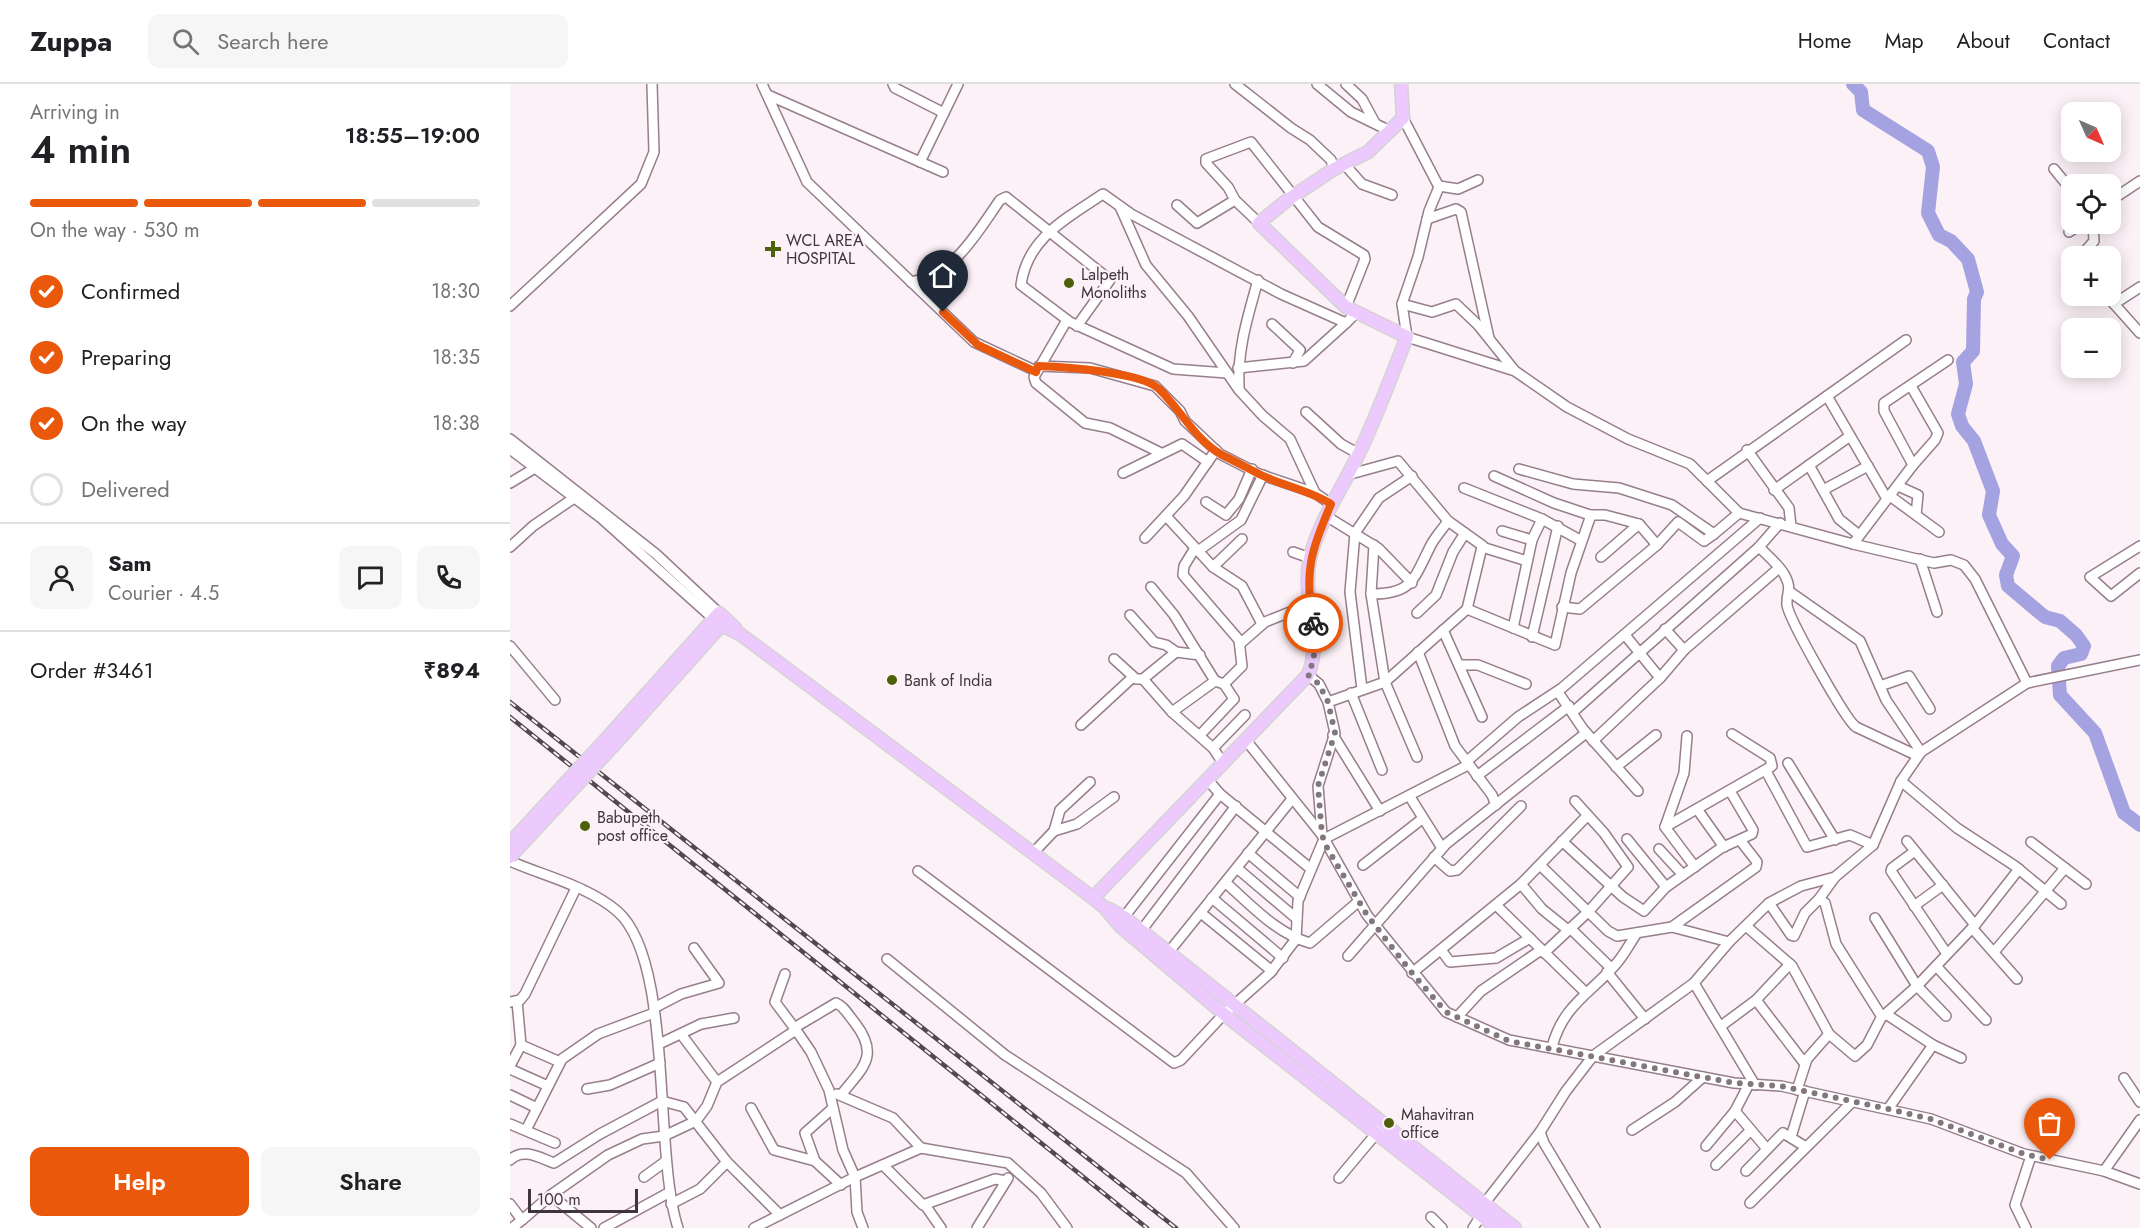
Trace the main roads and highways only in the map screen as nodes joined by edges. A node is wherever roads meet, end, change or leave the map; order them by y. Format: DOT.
graph roads {
  1 [pos="1401,84"];
  2 [pos="610,741"];
  3 [pos="510,843"];
  4 [pos="512,859"];
  5 [pos="1093,898"];
  6 [pos="1105,908"];
  7 [pos="1381,1128"];
  8 [pos="1484,1208"];
  9 [pos="1497,1228"];
  10 [pos="1515,1228"];
  1 -- 5 [label="main road"];
  2 -- 3 [label="main road, bridge"];
  2 -- 4 [label="main road, bridge"];
  2 -- 5 [label="main road"];
  5 -- 6 [label="main road"];
  6 -- 7 [label="main road"];
  6 -- 7 [label="main road"];
  7 -- 8 [label="main road"];
  8 -- 9 [label="main road"];
  8 -- 10 [label="main road"];
}
